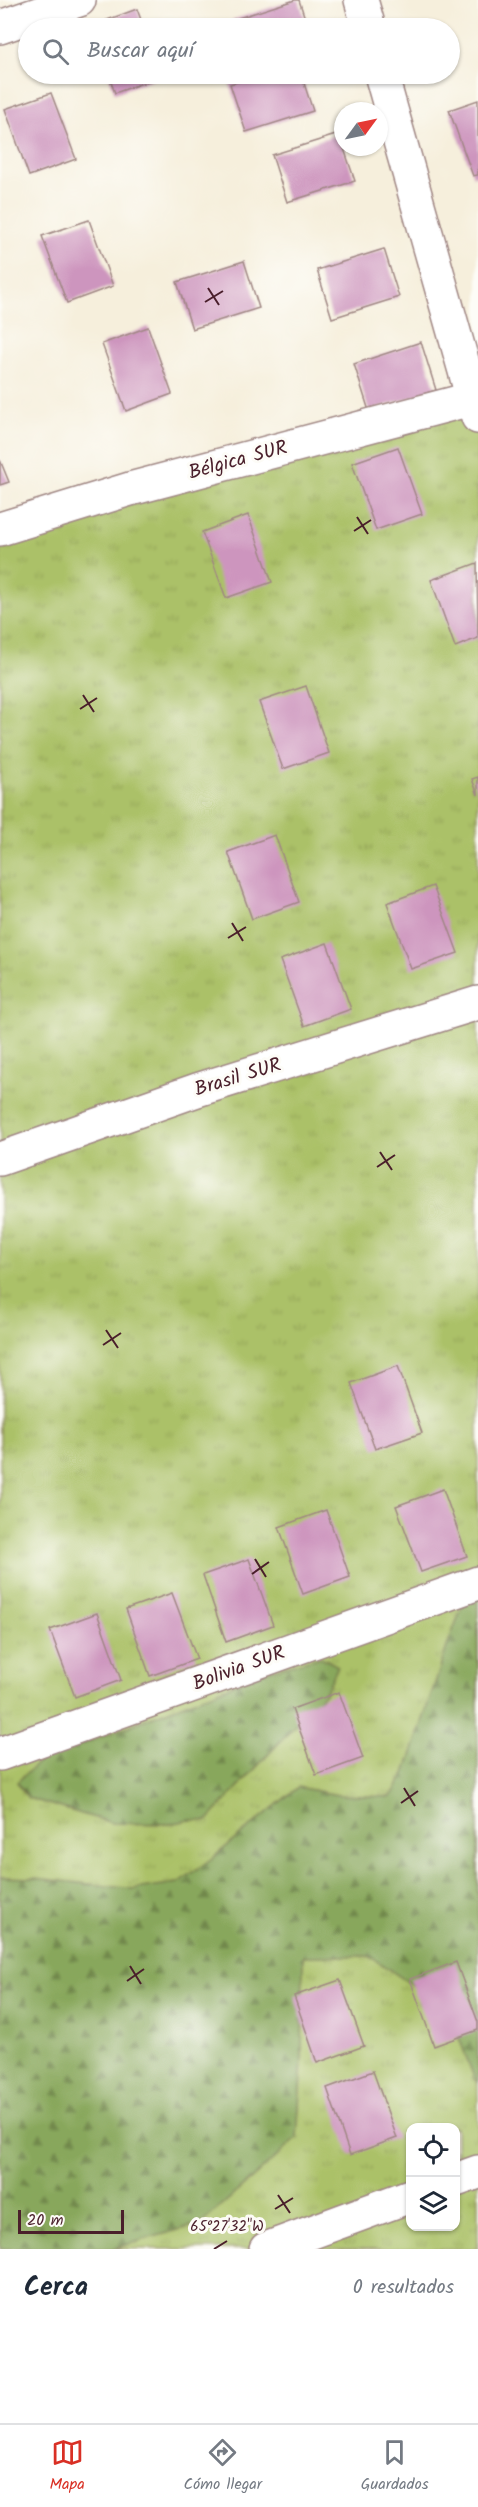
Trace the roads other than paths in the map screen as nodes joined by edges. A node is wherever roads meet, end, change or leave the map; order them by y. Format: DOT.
graph roads {
  1 [pos="79,0"];
  2 [pos="361,0"];
  3 [pos="26,18"];
  4 [pos="366,18"];
  5 [pos="18,21"];
  6 [pos="0,27"];
  7 [pos="384,84"];
  8 [pos="476,404"];
  9 [pos="0,529"];
  10 [pos="478,1004"];
  11 [pos="0,1159"];
  12 [pos="478,1583"];
  13 [pos="0,1754"];
  14 [pos="478,2172"];
  15 [pos="460,2179"];
  16 [pos="406,2198"];
  17 [pos="266,2249"];
  1 -- 3 [label="street"];
  2 -- 4 [label="street"];
  5 -- 6 [label="street"];
  7 -- 8 [label="street"];
  8 -- 9 [label="street, Bélgica SUR"];
  10 -- 11 [label="street, Brasil SUR"];
  12 -- 13 [label="street, Bolivia SUR"];
  14 -- 15 [label="street"];
  16 -- 17 [label="street"];
}
